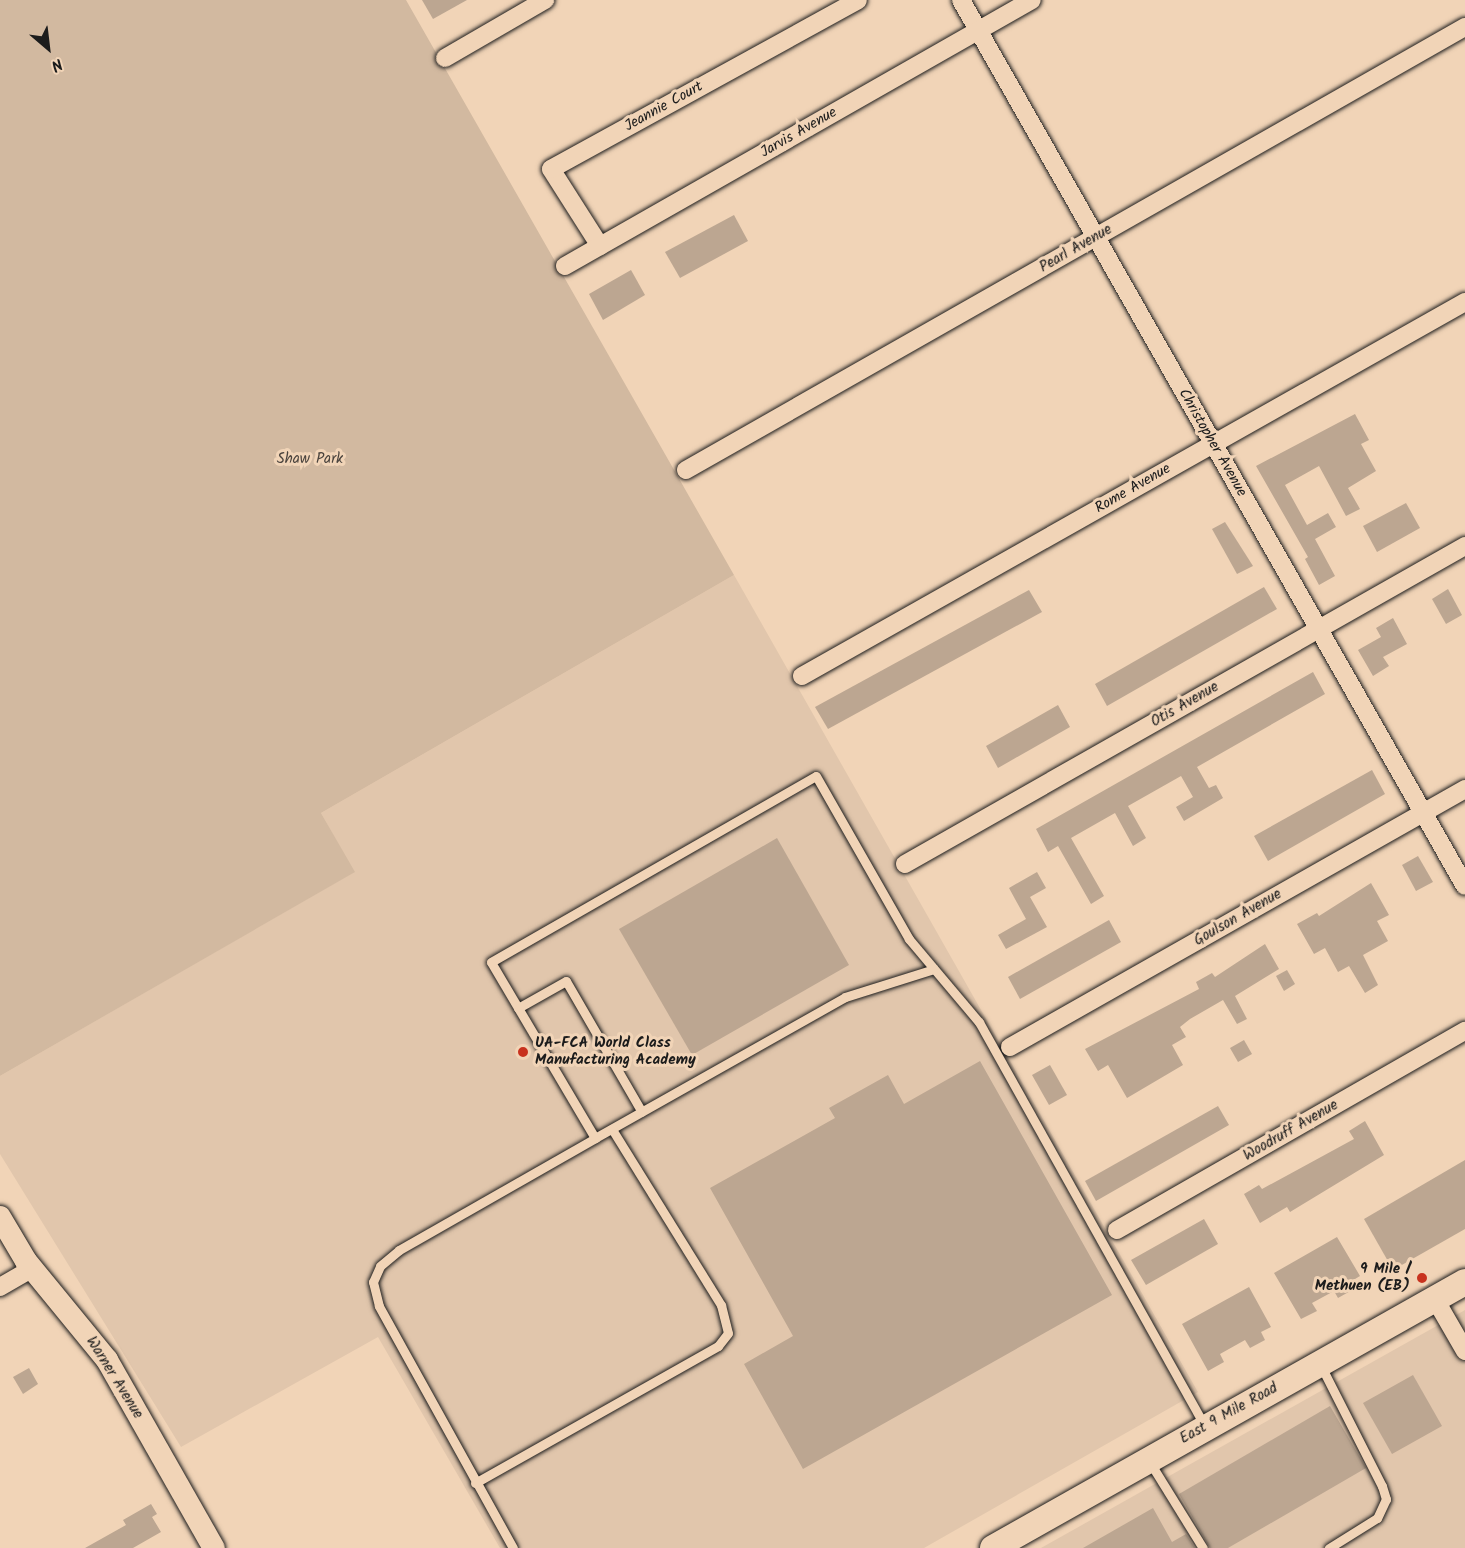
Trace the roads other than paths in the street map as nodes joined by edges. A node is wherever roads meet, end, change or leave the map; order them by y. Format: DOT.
graph roads {
  1 [pos="545,0"];
  2 [pos="858,0"];
  3 [pos="961,0"];
  4 [pos="1032,0"];
  5 [pos="1465,27"];
  6 [pos="979,30"];
  7 [pos="445,58"];
  8 [pos="1095,238"];
  9 [pos="600,246"];
  10 [pos="565,266"];
  11 [pos="1465,302"];
  12 [pos="1212,445"];
  13 [pos="686,470"];
  14 [pos="1465,546"];
  15 [pos="1317,629"];
  16 [pos="802,676"];
  17 [pos="1465,789"];
  18 [pos="1422,813"];
  19 [pos="905,864"];
  20 [pos="1465,886"];
  21 [pos="934,969"];
  22 [pos="518,1008"];
  23 [pos="1465,1031"];
  24 [pos="1010,1047"];
  25 [pos="642,1112"];
  26 [pos="612,1129"];
  27 [pos="595,1138"];
  28 [pos="0,1217"];
  29 [pos="1117,1230"];
  30 [pos="33,1268"];
  31 [pos="1465,1282"];
  32 [pos="0,1287"];
  33 [pos="1435,1299"];
  34 [pos="1465,1351"];
  35 [pos="1319,1364"];
  36 [pos="1206,1428"];
  37 [pos="1148,1459"];
  38 [pos="475,1483"];
  39 [pos="214,1548"];
  40 [pos="513,1548"];
  41 [pos="993,1548"];
  42 [pos="1203,1548"];
  43 [pos="1329,1548"];
  1 -- 7 [label="street"];
  2 -- 9 [label="street, Jeannie Court"];
  3 -- 6 [label="street, Christopher Avenue"];
  4 -- 6 [label="street, Jarvis Avenue"];
  5 -- 8 [label="street, Pearl Avenue"];
  6 -- 8 [label="street, Christopher Avenue"];
  6 -- 9 [label="street, Jarvis Avenue"];
  8 -- 12 [label="street, Christopher Avenue"];
  8 -- 13 [label="street, Pearl Avenue"];
  9 -- 10 [label="street, Jarvis Avenue"];
  11 -- 12 [label="street, Rome Avenue"];
  12 -- 15 [label="street, Christopher Avenue"];
  12 -- 16 [label="street, Rome Avenue"];
  14 -- 15 [label="street, Otis Avenue"];
  15 -- 18 [label="street, Christopher Avenue"];
  15 -- 19 [label="street, Otis Avenue"];
  17 -- 18 [label="street, Goulson Avenue"];
  18 -- 20 [label="street, Christopher Avenue"];
  18 -- 24 [label="street, Goulson Avenue"];
  21 -- 22 [label="lane"];
  21 -- 25 [label="lane"];
  21 -- 36 [label="lane"];
  22 -- 25 [label="lane"];
  22 -- 27 [label="lane"];
  23 -- 29 [label="street, Woodruff Avenue"];
  25 -- 26 [label="lane"];
  26 -- 27 [label="lane"];
  26 -- 38 [label="lane"];
  27 -- 38 [label="lane"];
  28 -- 30 [label="street, Warner Avenue"];
  30 -- 32 [label="street"];
  30 -- 39 [label="street, Warner Avenue"];
  31 -- 33 [label="main road, East 9 Mile Road"];
  33 -- 34 [label="street"];
  33 -- 35 [label="main road, East 9 Mile Road"];
  35 -- 36 [label="main road, East 9 Mile Road"];
  35 -- 43 [label="lane"];
  36 -- 37 [label="main road, East 9 Mile Road"];
  37 -- 41 [label="main road, East 9 Mile Road"];
  37 -- 42 [label="lane"];
  38 -- 40 [label="lane"];
}
